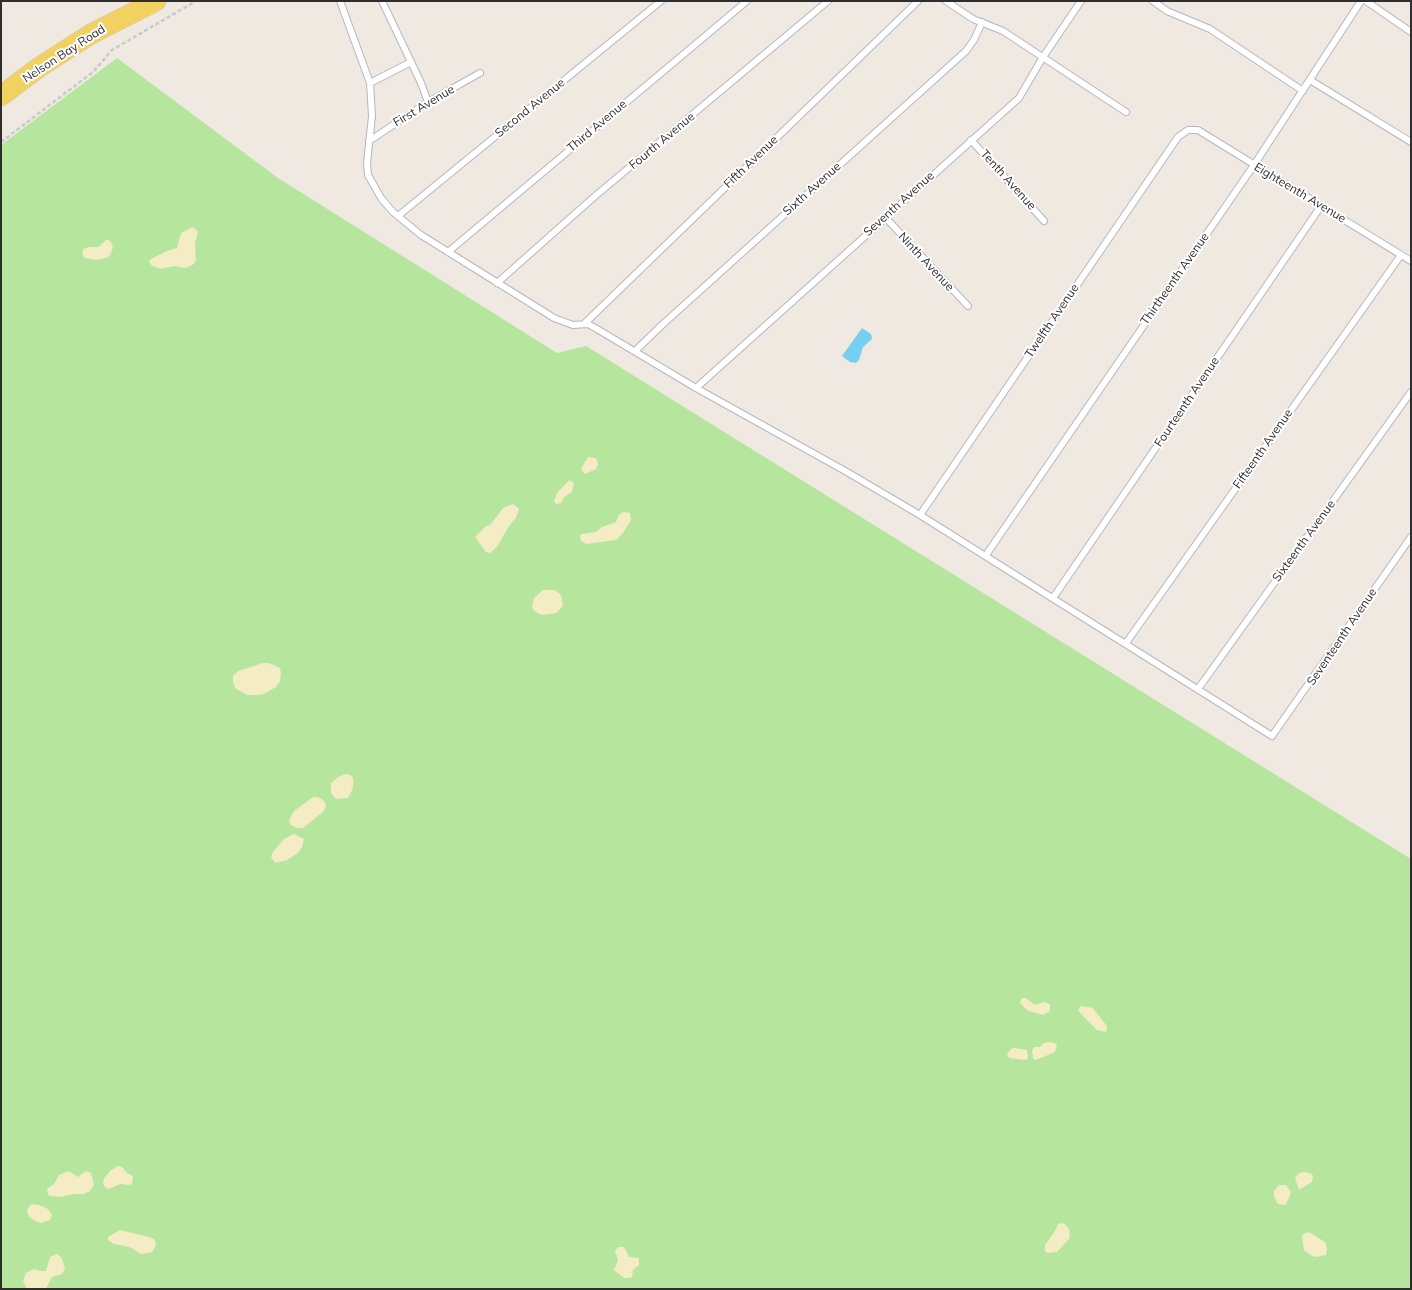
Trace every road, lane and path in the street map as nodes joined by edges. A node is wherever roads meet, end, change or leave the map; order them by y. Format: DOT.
graph roads {
  1 [pos="156,1"];
  2 [pos="196,1"];
  3 [pos="340,1"];
  4 [pos="382,1"];
  5 [pos="661,1"];
  6 [pos="747,1"];
  7 [pos="828,1"];
  8 [pos="918,1"];
  9 [pos="946,1"];
  10 [pos="1080,1"];
  11 [pos="1153,1"];
  12 [pos="1362,1"];
  13 [pos="1366,1"];
  14 [pos="982,22"];
  15 [pos="1411,32"];
  16 [pos="1043,57"];
  17 [pos="411,62"];
  18 [pos="480,73"];
  19 [pos="1310,80"];
  20 [pos="370,83"];
  21 [pos="1303,91"];
  22 [pos="1,96"];
  23 [pos="428,102"];
  24 [pos="1126,112"];
  25 [pos="1188,130"];
  26 [pos="972,140"];
  27 [pos="369,141"];
  28 [pos="1,142"];
  29 [pos="1411,142"];
  30 [pos="1254,165"];
  31 [pos="1321,206"];
  32 [pos="398,216"];
  33 [pos="885,217"];
  34 [pos="1044,221"];
  35 [pos="448,252"];
  36 [pos="1401,255"];
  37 [pos="1411,261"];
  38 [pos="498,283"];
  39 [pos="968,306"];
  40 [pos="584,324"];
  41 [pos="635,352"];
  42 [pos="696,388"];
  43 [pos="1411,392"];
  44 [pos="920,515"];
  45 [pos="1411,537"];
  46 [pos="986,555"];
  47 [pos="1053,598"];
  48 [pos="1126,643"];
  49 [pos="1198,689"];
  1 -- 22 [label="main road, Nelson Bay Road"];
  2 -- 28 [label="path"];
  3 -- 20 [label="lane"];
  4 -- 17 [label="lane"];
  5 -- 32 [label="lane, Second Avenue"];
  6 -- 35 [label="lane, Third Avenue"];
  7 -- 38 [label="lane, Fourth Avenue"];
  8 -- 40 [label="lane, Fifth Avenue"];
  9 -- 14 [label="lane"];
  10 -- 16 [label="lane, Seventh Avenue"];
  11 -- 21 [label="lane"];
  12 -- 19 [label="lane, Thirtheenth Avenue"];
  13 -- 15 [label="lane"];
  14 -- 16 [label="lane"];
  14 -- 41 [label="lane, Sixth Avenue"];
  16 -- 24 [label="lane"];
  16 -- 26 [label="lane, Seventh Avenue"];
  17 -- 20 [label="lane"];
  17 -- 23 [label="lane"];
  18 -- 23 [label="lane, First Avenue"];
  19 -- 21 [label="lane, Thirtheenth Avenue"];
  19 -- 29 [label="lane"];
  20 -- 27 [label="lane"];
  21 -- 30 [label="lane, Thirtheenth Avenue"];
  23 -- 27 [label="lane, First Avenue"];
  25 -- 30 [label="lane, Eighteenth Avenue"];
  25 -- 44 [label="lane, Twelfth Avenue"];
  26 -- 33 [label="lane, Seventh Avenue"];
  26 -- 34 [label="lane, Tenth Avenue"];
  27 -- 32 [label="lane"];
  30 -- 31 [label="lane, Eighteenth Avenue"];
  30 -- 46 [label="lane, Thirtheenth Avenue"];
  31 -- 36 [label="lane, Eighteenth Avenue"];
  31 -- 47 [label="lane, Fourteenth Avenue"];
  32 -- 35 [label="lane"];
  33 -- 39 [label="lane, Ninth Avenue"];
  33 -- 42 [label="lane, Seventh Avenue"];
  35 -- 38 [label="lane"];
  36 -- 37 [label="lane, Eighteenth Avenue"];
  36 -- 48 [label="lane, Fifteenth Avenue"];
  38 -- 40 [label="lane"];
  40 -- 41 [label="lane"];
  41 -- 42 [label="lane"];
  42 -- 44 [label="lane"];
  43 -- 49 [label="lane, Sixteenth Avenue"];
  44 -- 46 [label="lane"];
  45 -- 49 [label="lane, Seventeenth Avenue"];
  46 -- 47 [label="lane"];
  47 -- 48 [label="lane"];
  48 -- 49 [label="lane"];
}
